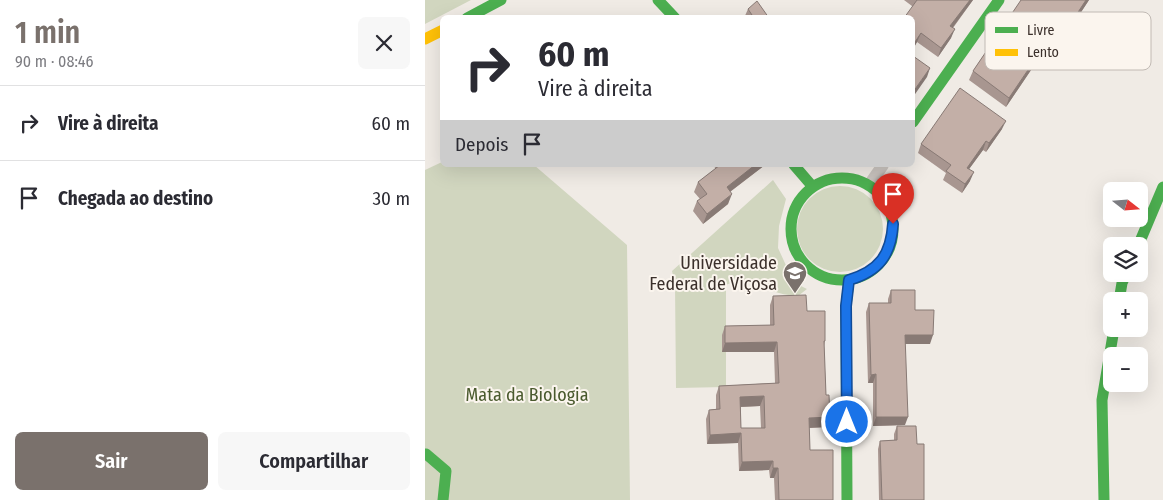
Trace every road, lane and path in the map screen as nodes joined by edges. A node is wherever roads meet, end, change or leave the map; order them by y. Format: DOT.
graph roads {
  1 [pos="501,0"];
  2 [pos="658,0"];
  3 [pos="999,0"];
  4 [pos="991,12"];
  5 [pos="473,15"];
  6 [pos="672,15"];
  7 [pos="985,20"];
  8 [pos="440,32"];
  9 [pos="425,39"];
  10 [pos="915,119"];
  11 [pos="796,167"];
  12 [pos="882,167"];
  13 [pos="869,186"];
  14 [pos="813,187"];
  15 [pos="1163,187"];
  16 [pos="1142,237"];
  17 [pos="849,280"];
  18 [pos="1113,337"];
  19 [pos="425,455"];
  20 [pos="443,500"];
  21 [pos="847,500"];
  22 [pos="1104,500"];
  1 -- 5 [label="street"];
  2 -- 6 [label="street"];
  3 -- 4 [label="street"];
  7 -- 10 [label="street"];
  8 -- 9 [label="street"];
  11 -- 14 [label="street"];
  12 -- 13 [label="street"];
  13 -- 14 [label="street"];
  13 -- 17 [label="street"];
  14 -- 17 [label="street"];
  15 -- 16 [label="street"];
  17 -- 21 [label="street"];
  18 -- 22 [label="street"];
  19 -- 20 [label="street"];
}
